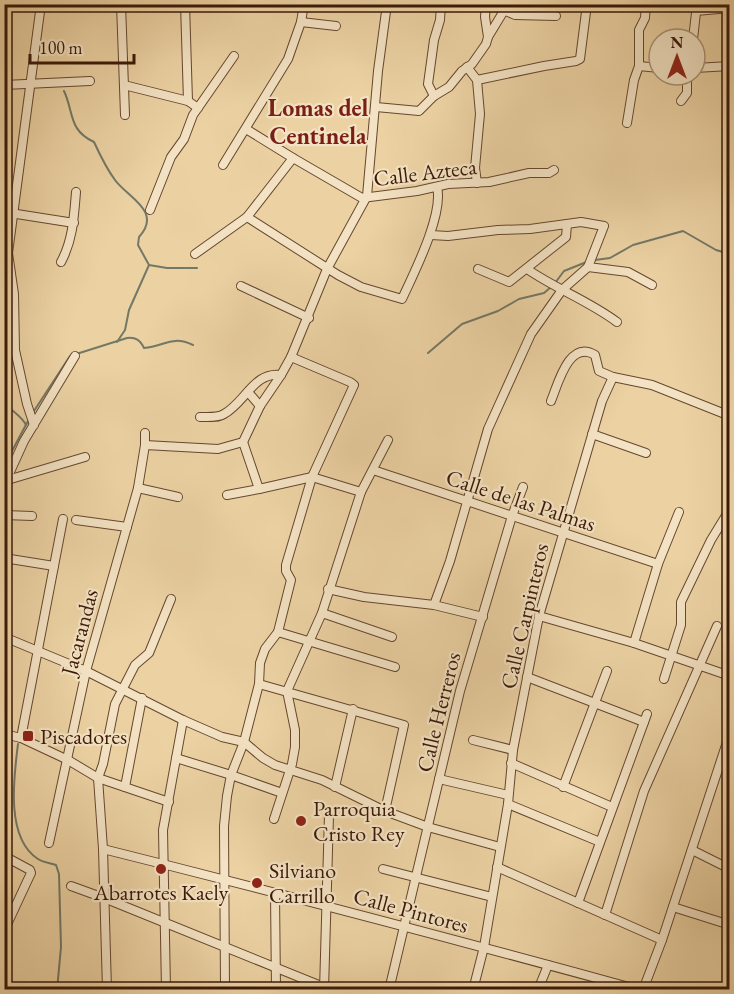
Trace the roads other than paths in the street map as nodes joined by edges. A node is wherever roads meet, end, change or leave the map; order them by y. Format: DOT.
graph roads {
  1 [pos="41,4"];
  2 [pos="121,4"];
  3 [pos="185,4"];
  4 [pos="304,4"];
  5 [pos="387,4"];
  6 [pos="441,4"];
  7 [pos="488,4"];
  8 [pos="587,4"];
  9 [pos="646,4"];
  10 [pos="506,7"];
  11 [pos="696,8"];
  12 [pos="729,8"];
  13 [pos="556,16"];
  14 [pos="301,22"];
  15 [pos="336,26"];
  16 [pos="694,27"];
  17 [pos="488,37"];
  18 [pos="234,56"];
  19 [pos="639,66"];
  20 [pos="729,66"];
  21 [pos="467,67"];
  22 [pos="707,67"];
  23 [pos="647,68"];
  24 [pos="477,80"];
  25 [pos="90,81"];
  26 [pos="30,83"];
  27 [pos="4,85"];
  28 [pos="124,85"];
  29 [pos="687,87"];
  30 [pos="434,96"];
  31 [pos="188,101"];
  32 [pos="681,101"];
  33 [pos="376,107"];
  34 [pos="198,108"];
  35 [pos="125,116"];
  36 [pos="627,123"];
  37 [pos="246,129"];
  38 [pos="293,158"];
  39 [pos="223,165"];
  40 [pos="554,170"];
  41 [pos="477,183"];
  42 [pos="437,187"];
  43 [pos="76,192"];
  44 [pos="366,198"];
  45 [pos="150,210"];
  46 [pos="4,213"];
  47 [pos="14,213"];
  48 [pos="247,217"];
  49 [pos="74,223"];
  50 [pos="567,224"];
  51 [pos="430,235"];
  52 [pos="195,254"];
  53 [pos="61,262"];
  54 [pos="588,267"];
  55 [pos="327,269"];
  56 [pos="478,269"];
  57 [pos="528,269"];
  58 [pos="652,285"];
  59 [pos="241,286"];
  60 [pos="562,291"];
  61 [pos="309,318"];
  62 [pos="617,322"];
  63 [pos="4,348"];
  64 [pos="15,350"];
  65 [pos="75,356"];
  66 [pos="291,357"];
  67 [pos="281,375"];
  68 [pos="613,377"];
  69 [pos="248,392"];
  70 [pos="551,401"];
  71 [pos="260,406"];
  72 [pos="729,416"];
  73 [pos="200,417"];
  74 [pos="34,424"];
  75 [pos="145,433"];
  76 [pos="592,434"];
  77 [pos="388,440"];
  78 [pos="243,442"];
  79 [pos="145,445"];
  80 [pos="646,453"];
  81 [pos="85,457"];
  82 [pos="373,470"];
  83 [pos="312,477"];
  84 [pos="5,482"];
  85 [pos="523,487"];
  86 [pos="138,488"];
  87 [pos="259,489"];
  88 [pos="361,492"];
  89 [pos="227,495"];
  90 [pos="178,497"];
  91 [pos="467,502"];
  92 [pos="729,509"];
  93 [pos="679,512"];
  94 [pos="4,515"];
  95 [pos="32,516"];
  96 [pos="512,516"];
  97 [pos="63,519"];
  98 [pos="76,520"];
  99 [pos="127,527"];
  100 [pos="563,532"];
  101 [pos="4,558"];
  102 [pos="658,564"];
  103 [pos="54,566"];
  104 [pos="328,589"];
  105 [pos="171,599"];
  106 [pos="434,605"];
  107 [pos="322,613"];
  108 [pos="539,616"];
  109 [pos="483,617"];
  110 [pos="717,626"];
  111 [pos="278,632"];
  112 [pos="4,637"];
  113 [pos="393,637"];
  114 [pos="310,642"];
  115 [pos="634,643"];
  116 [pos="38,651"];
  117 [pos="672,656"];
  118 [pos="699,665"];
  119 [pos="395,667"];
  120 [pos="86,671"];
  121 [pos="607,671"];
  122 [pos="729,675"];
  123 [pos="527,677"];
  124 [pos="664,680"];
  125 [pos="259,684"];
  126 [pos="122,689"];
  127 [pos="286,691"];
  128 [pos="142,698"];
  129 [pos="594,703"];
  130 [pos="353,710"];
  131 [pos="183,720"];
  132 [pos="729,733"];
  133 [pos="4,734"];
  134 [pos="21,738"];
  135 [pos="474,740"];
  136 [pos="244,741"];
  137 [pos="513,750"];
  138 [pos="727,753"];
  139 [pos="176,758"];
  140 [pos="68,760"];
  141 [pos="512,763"];
  142 [pos="290,769"];
  143 [pos="231,775"];
  144 [pos="98,778"];
  145 [pos="440,779"];
  146 [pos="125,787"];
  147 [pos="335,787"];
  148 [pos="563,787"];
  149 [pos="282,793"];
  150 [pos="508,795"];
  151 [pos="169,802"];
  152 [pos="508,804"];
  153 [pos="612,807"];
  154 [pos="386,811"];
  155 [pos="329,815"];
  156 [pos="274,819"];
  157 [pos="428,827"];
  158 [pos="600,842"];
  159 [pos="50,843"];
  160 [pos="500,847"];
  161 [pos="103,849"];
  162 [pos="692,850"];
  163 [pos="6,860"];
  164 [pos="164,865"];
  165 [pos="497,867"];
  166 [pos="383,869"];
  167 [pos="729,869"];
  168 [pos="417,877"];
  169 [pos="224,880"];
  170 [pos="71,886"];
  171 [pos="275,892"];
  172 [pos="492,897"];
  173 [pos="104,898"];
  174 [pos="578,903"];
  175 [pos="327,905"];
  176 [pos="673,907"];
  177 [pos="605,915"];
  178 [pos="165,922"];
  179 [pos="729,925"];
  180 [pos="403,928"];
  181 [pos="4,931"];
  182 [pos="662,940"];
  183 [pos="225,946"];
  184 [pos="484,947"];
  185 [pos="548,965"];
  186 [pos="276,967"];
  187 [pos="327,989"];
  188 [pos="107,990"];
  189 [pos="166,990"];
  190 [pos="225,990"];
  191 [pos="276,990"];
  192 [pos="389,990"];
  193 [pos="473,990"];
  194 [pos="538,990"];
  195 [pos="642,990"];
  1 -- 26 [label="street"];
  2 -- 28 [label="street"];
  3 -- 31 [label="street"];
  4 -- 14 [label="street"];
  5 -- 33 [label="street"];
  6 -- 30 [label="street"];
  7 -- 10 [label="street"];
  7 -- 17 [label="street"];
  8 -- 24 [label="street"];
  9 -- 19 [label="street"];
  10 -- 13 [label="street"];
  10 -- 17 [label="street"];
  11 -- 12 [label="street"];
  11 -- 16 [label="street"];
  14 -- 15 [label="street"];
  14 -- 37 [label="street"];
  17 -- 21 [label="street"];
  18 -- 34 [label="street"];
  19 -- 23 [label="street"];
  19 -- 36 [label="street"];
  20 -- 22 [label="street"];
  21 -- 24 [label="street"];
  21 -- 30 [label="street"];
  24 -- 41 [label="street"];
  25 -- 26 [label="street"];
  26 -- 27 [label="street"];
  26 -- 47 [label="street"];
  28 -- 31 [label="street"];
  28 -- 35 [label="street"];
  29 -- 32 [label="street"];
  30 -- 33 [label="street"];
  31 -- 34 [label="street"];
  33 -- 44 [label="street"];
  34 -- 45 [label="street"];
  37 -- 38 [label="street, Calle Azteca"];
  37 -- 39 [label="street"];
  38 -- 44 [label="street, Calle Azteca"];
  38 -- 48 [label="street"];
  40 -- 41 [label="street, Calle Azteca"];
  41 -- 42 [label="street, Calle Azteca"];
  42 -- 44 [label="street, Calle Azteca"];
  42 -- 51 [label="street"];
  43 -- 49 [label="street"];
  44 -- 55 [label="street"];
  46 -- 47 [label="street"];
  47 -- 49 [label="street"];
  47 -- 64 [label="street"];
  48 -- 52 [label="street"];
  48 -- 55 [label="street"];
  49 -- 53 [label="street"];
  50 -- 51 [label="street"];
  50 -- 54 [label="street"];
  50 -- 57 [label="street"];
  51 -- 55 [label="street"];
  54 -- 58 [label="street"];
  54 -- 60 [label="street"];
  55 -- 61 [label="street"];
  56 -- 57 [label="street"];
  57 -- 60 [label="street"];
  59 -- 61 [label="street"];
  60 -- 62 [label="street"];
  60 -- 91 [label="street"];
  61 -- 66 [label="street"];
  63 -- 64 [label="street"];
  64 -- 74 [label="street"];
  65 -- 74 [label="street"];
  66 -- 67 [label="street"];
  66 -- 83 [label="street"];
  67 -- 69 [label="street"];
  67 -- 71 [label="street"];
  68 -- 70 [label="street"];
  68 -- 72 [label="street"];
  68 -- 76 [label="street, Calle Carpinteros"];
  69 -- 71 [label="street"];
  69 -- 73 [label="street"];
  71 -- 78 [label="street"];
  74 -- 84 [label="street"];
  75 -- 79 [label="street, Jacarandas"];
  76 -- 80 [label="street"];
  76 -- 100 [label="street, Calle Carpinteros"];
  77 -- 82 [label="street"];
  78 -- 79 [label="street"];
  78 -- 87 [label="street"];
  79 -- 86 [label="street, Jacarandas"];
  81 -- 84 [label="street"];
  82 -- 88 [label="street"];
  82 -- 91 [label="street, Calle de las Palmas"];
  83 -- 87 [label="street"];
  83 -- 88 [label="street"];
  83 -- 111 [label="street"];
  85 -- 96 [label="street, Calle Herreros"];
  86 -- 90 [label="street"];
  86 -- 99 [label="street, Jacarandas"];
  87 -- 89 [label="street"];
  88 -- 104 [label="street"];
  91 -- 96 [label="street, Calle de las Palmas"];
  91 -- 106 [label="street"];
  92 -- 117 [label="street"];
  93 -- 102 [label="street"];
  94 -- 95 [label="street"];
  96 -- 100 [label="street, Calle de las Palmas"];
  96 -- 109 [label="street, Calle Herreros"];
  97 -- 103 [label="street"];
  98 -- 99 [label="street"];
  99 -- 120 [label="street, Jacarandas"];
  100 -- 102 [label="street, Calle de las Palmas"];
  100 -- 108 [label="street, Calle Carpinteros"];
  101 -- 103 [label="street"];
  102 -- 115 [label="street"];
  103 -- 116 [label="street"];
  104 -- 106 [label="street"];
  104 -- 107 [label="street"];
  105 -- 126 [label="street"];
  106 -- 109 [label="street"];
  107 -- 113 [label="street"];
  107 -- 114 [label="street"];
  108 -- 115 [label="street"];
  108 -- 123 [label="street, Calle Carpinteros"];
  109 -- 145 [label="street, Calle Herreros"];
  110 -- 118 [label="street"];
  111 -- 114 [label="street"];
  111 -- 125 [label="street"];
  112 -- 116 [label="street"];
  114 -- 119 [label="street"];
  114 -- 127 [label="street"];
  115 -- 117 [label="street"];
  116 -- 120 [label="street"];
  116 -- 134 [label="street"];
  117 -- 118 [label="street"];
  117 -- 124 [label="street"];
  118 -- 122 [label="street"];
  118 -- 177 [label="street"];
  120 -- 126 [label="street"];
  120 -- 140 [label="street, Jacarandas"];
  121 -- 129 [label="street"];
  123 -- 129 [label="street"];
  123 -- 137 [label="street, Calle Carpinteros"];
  125 -- 127 [label="street"];
  125 -- 136 [label="street"];
  126 -- 128 [label="street"];
  126 -- 144 [label="street"];
  127 -- 130 [label="street"];
  127 -- 142 [label="street"];
  128 -- 131 [label="street"];
  128 -- 146 [label="street"];
  129 -- 148 [label="street"];
  129 -- 153 [label="street"];
  130 -- 147 [label="street"];
  130 -- 154 [label="street"];
  131 -- 136 [label="street"];
  131 -- 139 [label="street"];
  132 -- 138 [label="street"];
  133 -- 134 [label="street"];
  134 -- 140 [label="street"];
  135 -- 137 [label="street"];
  136 -- 142 [label="street"];
  136 -- 143 [label="street"];
  137 -- 141 [label="street, Calle Carpinteros"];
  138 -- 162 [label="street"];
  139 -- 143 [label="street"];
  139 -- 151 [label="street"];
  140 -- 144 [label="street"];
  140 -- 159 [label="street, Jacarandas"];
  141 -- 148 [label="street"];
  141 -- 150 [label="street, Calle Carpinteros"];
  142 -- 147 [label="street"];
  142 -- 149 [label="street"];
  143 -- 149 [label="street"];
  143 -- 169 [label="street"];
  144 -- 146 [label="street"];
  144 -- 161 [label="street"];
  145 -- 150 [label="street"];
  145 -- 157 [label="street, Calle Herreros"];
  146 -- 151 [label="street"];
  147 -- 154 [label="street"];
  148 -- 153 [label="street"];
  149 -- 156 [label="street"];
  150 -- 152 [label="street, Calle Carpinteros"];
  151 -- 164 [label="street"];
  152 -- 158 [label="street"];
  152 -- 160 [label="street, Calle Carpinteros"];
  153 -- 158 [label="street"];
  154 -- 157 [label="street"];
  155 -- 175 [label="street"];
  157 -- 160 [label="street"];
  157 -- 168 [label="street, Calle Herreros"];
  158 -- 174 [label="street"];
  160 -- 165 [label="street, Calle Carpinteros"];
  161 -- 164 [label="street, Calle Pintores"];
  161 -- 173 [label="street"];
  162 -- 167 [label="street"];
  162 -- 176 [label="street"];
  163 -- 181 [label="street"];
  164 -- 169 [label="street, Calle Pintores"];
  164 -- 178 [label="street"];
  165 -- 172 [label="street, Calle Carpinteros"];
  165 -- 174 [label="street"];
  166 -- 168 [label="street"];
  168 -- 172 [label="street"];
  168 -- 180 [label="street, Calle Herreros"];
  169 -- 171 [label="street, Calle Pintores"];
  169 -- 183 [label="street"];
  170 -- 173 [label="street"];
  171 -- 175 [label="street, Calle Pintores"];
  171 -- 186 [label="street"];
  172 -- 184 [label="street, Calle Carpinteros"];
  173 -- 178 [label="street"];
  173 -- 188 [label="street"];
  174 -- 177 [label="street"];
  175 -- 180 [label="street, Calle Pintores"];
  175 -- 187 [label="street"];
  176 -- 179 [label="street"];
  176 -- 182 [label="street"];
  177 -- 182 [label="street"];
  178 -- 183 [label="street"];
  178 -- 189 [label="street"];
  180 -- 184 [label="street, Calle Pintores"];
  180 -- 192 [label="street, Calle Herreros"];
  182 -- 195 [label="street"];
  183 -- 186 [label="street"];
  183 -- 190 [label="street"];
  184 -- 185 [label="street, Calle Pintores"];
  184 -- 193 [label="street, Calle Carpinteros"];
  185 -- 194 [label="street"];
  185 -- 195 [label="street, Calle Pintores"];
  186 -- 187 [label="street"];
  186 -- 191 [label="street"];
}
